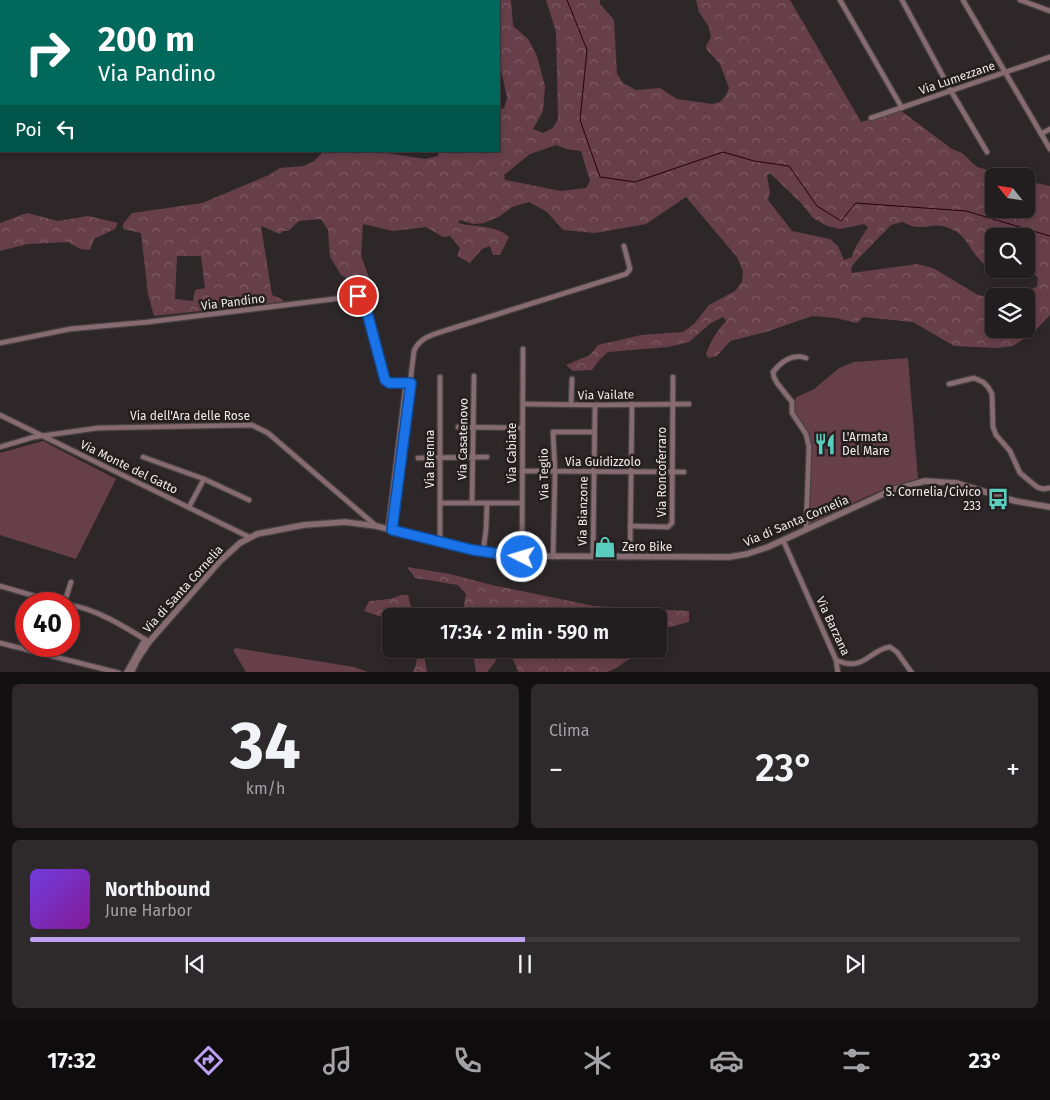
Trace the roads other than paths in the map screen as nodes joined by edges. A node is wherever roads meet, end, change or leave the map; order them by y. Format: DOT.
graph roads {
  1 [pos="840,0"];
  2 [pos="902,0"];
  3 [pos="963,0"];
  4 [pos="1020,0"];
  5 [pos="1050,11"];
  6 [pos="1050,56"];
  7 [pos="1004,72"];
  8 [pos="952,91"];
  9 [pos="902,108"];
  10 [pos="871,118"];
  11 [pos="1050,129"];
  12 [pos="1040,134"];
  13 [pos="1050,149"];
  14 [pos="988,152"];
  15 [pos="624,246"];
  16 [pos="0,343"];
  17 [pos="523,349"];
  18 [pos="806,358"];
  19 [pos="474,376"];
  20 [pos="440,377"];
  21 [pos="673,377"];
  22 [pos="572,379"];
  23 [pos="409,383"];
  24 [pos="949,384"];
  25 [pos="522,404"];
  26 [pos="632,404"];
  27 [pos="672,404"];
  28 [pos="689,404"];
  29 [pos="571,405"];
  30 [pos="594,405"];
  31 [pos="0,415"];
  32 [pos="458,427"];
  33 [pos="473,427"];
  34 [pos="522,428"];
  35 [pos="594,432"];
  36 [pos="43,436"];
  37 [pos="0,446"];
  38 [pos="143,457"];
  39 [pos="440,457"];
  40 [pos="487,457"];
  41 [pos="418,458"];
  42 [pos="473,458"];
  43 [pos="522,471"];
  44 [pos="555,472"];
  45 [pos="594,472"];
  46 [pos="631,472"];
  47 [pos="672,472"];
  48 [pos="684,472"];
  49 [pos="204,478"];
  50 [pos="1050,488"];
  51 [pos="249,500"];
  52 [pos="440,503"];
  53 [pos="472,503"];
  54 [pos="487,503"];
  55 [pos="522,503"];
  56 [pos="1050,506"];
  57 [pos="189,507"];
  58 [pos="376,526"];
  59 [pos="630,526"];
  60 [pos="390,529"];
  61 [pos="806,530"];
  62 [pos="249,537"];
  63 [pos="784,540"];
  64 [pos="440,541"];
  65 [pos="483,552"];
  66 [pos="522,557"];
  67 [pos="553,557"];
  68 [pos="593,557"];
  69 [pos="630,557"];
  70 [pos="71,582"];
  71 [pos="0,586"];
  72 [pos="21,592"];
  73 [pos="67,592"];
  74 [pos="80,606"];
  75 [pos="147,641"];
  76 [pos="0,643"];
  77 [pos="836,660"];
  78 [pos="118,672"];
  79 [pos="126,672"];
  80 [pos="131,672"];
  81 [pos="838,672"];
  82 [pos="912,672"];
  1 -- 9 [label="street"];
  2 -- 8 [label="street"];
  3 -- 7 [label="street"];
  4 -- 5 [label="street"];
  6 -- 7 [label="street, Via Lumezzane"];
  7 -- 8 [label="street, Via Lumezzane"];
  7 -- 12 [label="street"];
  8 -- 9 [label="street, Via Lumezzane"];
  8 -- 14 [label="street"];
  9 -- 10 [label="street, Via Lumezzane"];
  11 -- 12 [label="street"];
  12 -- 13 [label="street"];
  15 -- 23 [label="street"];
  16 -- 23 [label="street, Via Pandino"];
  17 -- 25 [label="street, Via Cabiate"];
  18 -- 61 [label="street"];
  19 -- 33 [label="street, Via Casatenovo"];
  20 -- 39 [label="street, Via Brenna"];
  21 -- 27 [label="street, Via Roncoferraro"];
  22 -- 29 [label="street"];
  23 -- 60 [label="street"];
  24 -- 50 [label="street"];
  25 -- 29 [label="street, Via Vailate"];
  25 -- 34 [label="street, Via Cabiate"];
  26 -- 27 [label="street, Via Vailate"];
  26 -- 30 [label="street, Via Vailate"];
  26 -- 46 [label="street"];
  27 -- 28 [label="street, Via Vailate"];
  27 -- 47 [label="street, Via Roncoferraro"];
  29 -- 30 [label="street, Via Vailate"];
  30 -- 35 [label="street, Via Bianzone"];
  31 -- 36 [label="street, Via Monte del Gatto"];
  32 -- 33 [label="street"];
  33 -- 34 [label="street"];
  33 -- 42 [label="street, Via Casatenovo"];
  34 -- 43 [label="street, Via Cabiate"];
  35 -- 44 [label="street, Via Teglio"];
  35 -- 45 [label="street, Via Bianzone"];
  36 -- 37 [label="street, Via dell'Ara delle Rose"];
  36 -- 57 [label="street, Via Monte del Gatto"];
  36 -- 58 [label="street, Via dell'Ara delle Rose"];
  38 -- 49 [label="street"];
  39 -- 41 [label="street"];
  39 -- 42 [label="street"];
  39 -- 52 [label="street, Via Brenna"];
  40 -- 42 [label="street"];
  42 -- 53 [label="street, Via Casatenovo"];
  43 -- 44 [label="street, Via Guidizzolo"];
  43 -- 55 [label="street, Via Cabiate"];
  44 -- 45 [label="street, Via Guidizzolo"];
  44 -- 67 [label="street, Via Teglio"];
  45 -- 46 [label="street, Via Guidizzolo"];
  45 -- 68 [label="street, Via Bianzone"];
  46 -- 47 [label="street, Via Guidizzolo"];
  46 -- 59 [label="street"];
  47 -- 48 [label="street, Via Guidizzolo"];
  47 -- 59 [label="street, Via Roncoferraro"];
  49 -- 51 [label="street"];
  49 -- 57 [label="street"];
  52 -- 53 [label="street"];
  52 -- 64 [label="street, Via Brenna"];
  53 -- 54 [label="street"];
  54 -- 55 [label="street"];
  54 -- 65 [label="street"];
  55 -- 66 [label="street, Via Cabiate"];
  56 -- 61 [label="street, Via di Santa Cornelia"];
  57 -- 62 [label="street, Via Monte del Gatto"];
  58 -- 60 [label="street, Via di Santa Cornelia"];
  58 -- 62 [label="street, Via di Santa Cornelia"];
  59 -- 69 [label="street"];
  60 -- 64 [label="street, Via di Santa Cornelia"];
  61 -- 63 [label="street, Via di Santa Cornelia"];
  62 -- 75 [label="street, Via di Santa Cornelia"];
  63 -- 69 [label="street, Via di Santa Cornelia"];
  63 -- 77 [label="street, Via Barzana"];
  64 -- 65 [label="street, Via di Santa Cornelia"];
  65 -- 66 [label="street, Via di Santa Cornelia"];
  66 -- 67 [label="street, Via di Santa Cornelia"];
  67 -- 68 [label="street, Via di Santa Cornelia"];
  68 -- 69 [label="street, Via di Santa Cornelia"];
  70 -- 73 [label="street"];
  71 -- 72 [label="street"];
  74 -- 75 [label="street"];
  75 -- 79 [label="street, Via di Santa Cornelia"];
  75 -- 80 [label="street, Via di Santa Cornelia"];
  76 -- 78 [label="street"];
  77 -- 81 [label="street"];
  77 -- 82 [label="street, Via Barzana"];
}
